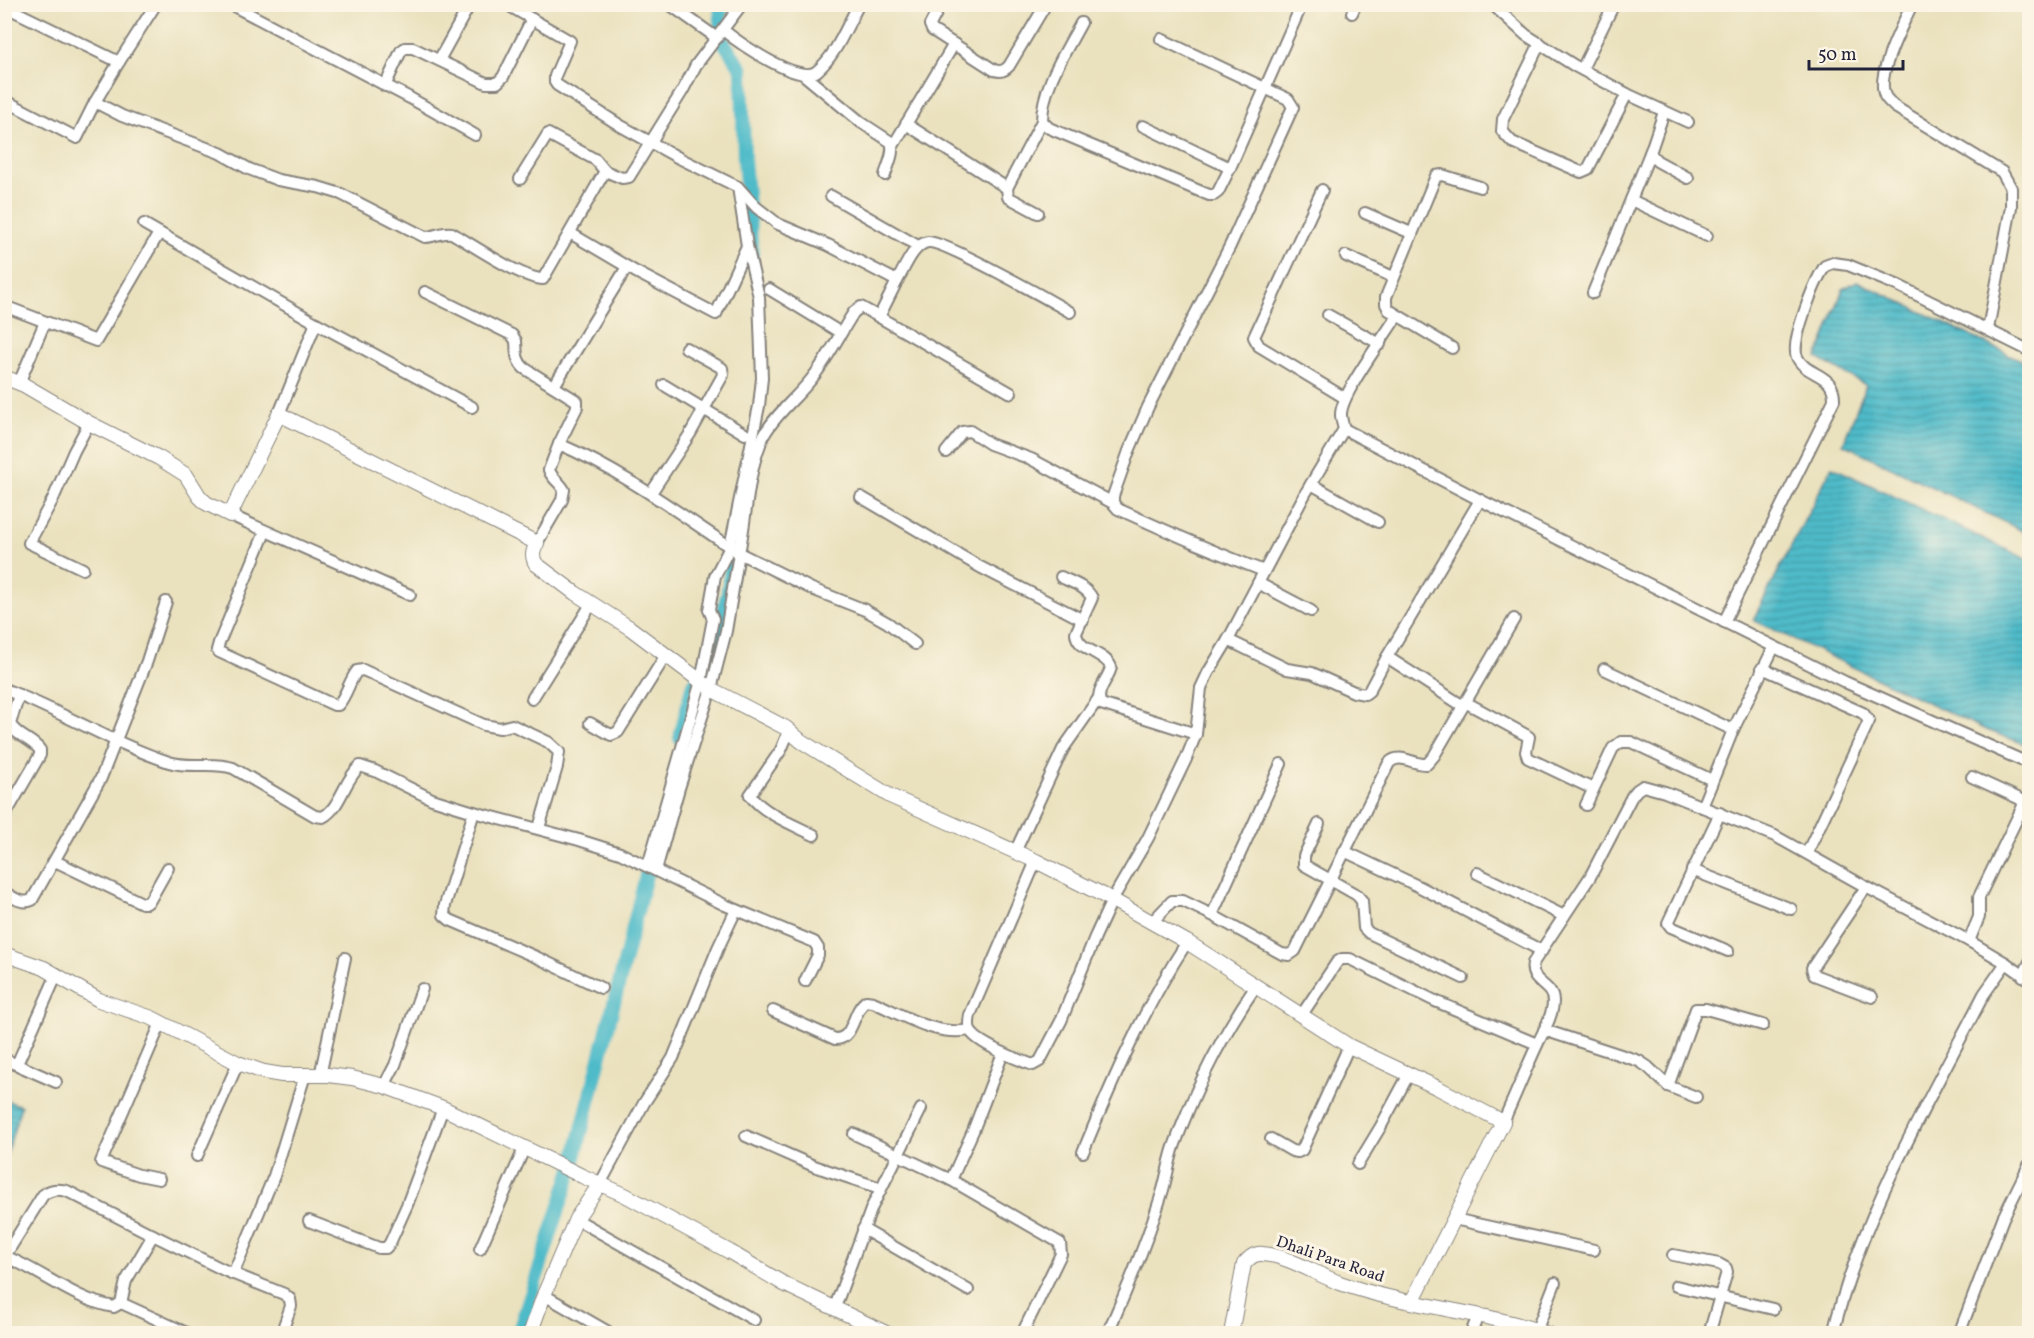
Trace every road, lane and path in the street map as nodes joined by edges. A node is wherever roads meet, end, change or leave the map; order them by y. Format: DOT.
graph roads {
  1 [pos="156,4"];
  2 [pos="230,4"];
  3 [pos="470,4"];
  4 [pos="506,4"];
  5 [pos="669,4"];
  6 [pos="742,4"];
  7 [pos="859,4"];
  8 [pos="941,4"];
  9 [pos="1047,4"];
  10 [pos="1302,4"];
  11 [pos="1492,4"];
  12 [pos="1614,4"];
  13 [pos="1912,4"];
  14 [pos="4,6"];
  15 [pos="532,19"];
  16 [pos="1081,23"];
  17 [pos="720,34"];
  18 [pos="1161,39"];
  19 [pos="1540,43"];
  20 [pos="954,44"];
  21 [pos="439,60"];
  22 [pos="119,63"];
  23 [pos="1582,69"];
  24 [pos="804,75"];
  25 [pos="385,86"];
  26 [pos="1265,87"];
  27 [pos="1627,94"];
  28 [pos="4,100"];
  29 [pos="95,102"];
  30 [pos="1664,112"];
  31 [pos="1042,122"];
  32 [pos="1688,122"];
  33 [pos="906,124"];
  34 [pos="1143,126"];
  35 [pos="475,135"];
  36 [pos="651,142"];
  37 [pos="893,146"];
  38 [pos="1650,153"];
  39 [pos="1230,168"];
  40 [pos="605,171"];
  41 [pos="885,175"];
  42 [pos="1688,178"];
  43 [pos="520,180"];
  44 [pos="1480,187"];
  45 [pos="1007,188"];
  46 [pos="741,190"];
  47 [pos="1322,190"];
  48 [pos="831,196"];
  49 [pos="1631,200"];
  50 [pos="1038,213"];
  51 [pos="1365,213"];
  52 [pos="144,224"];
  53 [pos="159,233"];
  54 [pos="570,233"];
  55 [pos="1411,233"];
  56 [pos="1707,236"];
  57 [pos="747,246"];
  58 [pos="918,246"];
  59 [pos="1346,256"];
  60 [pos="627,267"];
  61 [pos="1394,277"];
  62 [pos="897,281"];
  63 [pos="769,289"];
  64 [pos="424,292"];
  65 [pos="1593,293"];
  66 [pos="4,306"];
  67 [pos="1070,312"];
  68 [pos="1328,315"];
  69 [pos="1397,316"];
  70 [pos="879,317"];
  71 [pos="45,322"];
  72 [pos="316,323"];
  73 [pos="1988,329"];
  74 [pos="841,333"];
  75 [pos="1380,344"];
  76 [pos="686,348"];
  77 [pos="1452,348"];
  78 [pos="2030,351"];
  79 [pos="4,377"];
  80 [pos="19,383"];
  81 [pos="664,385"];
  82 [pos="554,386"];
  83 [pos="1011,393"];
  84 [pos="1345,398"];
  85 [pos="472,406"];
  86 [pos="704,410"];
  87 [pos="279,414"];
  88 [pos="89,423"];
  89 [pos="1344,429"];
  90 [pos="745,434"];
  91 [pos="559,444"];
  92 [pos="946,452"];
  93 [pos="1311,484"];
  94 [pos="651,493"];
  95 [pos="861,497"];
  96 [pos="1480,500"];
  97 [pos="1113,503"];
  98 [pos="230,515"];
  99 [pos="1378,522"];
  100 [pos="266,532"];
  101 [pos="537,543"];
  102 [pos="735,550"];
  103 [pos="83,569"];
  104 [pos="1264,571"];
  105 [pos="1061,577"];
  106 [pos="1258,583"];
  107 [pos="410,595"];
  108 [pos="166,602"];
  109 [pos="592,603"];
  110 [pos="1311,611"];
  111 [pos="1514,619"];
  112 [pos="1083,620"];
  113 [pos="1724,622"];
  114 [pos="1228,640"];
  115 [pos="915,644"];
  116 [pos="1774,647"];
  117 [pos="666,655"];
  118 [pos="1387,657"];
  119 [pos="1762,668"];
  120 [pos="1604,669"];
  121 [pos="701,681"];
  122 [pos="4,689"];
  123 [pos="19,695"];
  124 [pos="532,699"];
  125 [pos="1098,699"];
  126 [pos="1464,704"];
  127 [pos="590,723"];
  128 [pos="1732,730"];
  129 [pos="789,731"];
  130 [pos="1196,734"];
  131 [pos="115,742"];
  132 [pos="1281,764"];
  133 [pos="2030,764"];
  134 [pos="1972,777"];
  135 [pos="1712,780"];
  136 [pos="1593,789"];
  137 [pos="1586,805"];
  138 [pos="1702,807"];
  139 [pos="474,812"];
  140 [pos="1720,813"];
  141 [pos="4,817"];
  142 [pos="1319,824"];
  143 [pos="539,828"];
  144 [pos="814,835"];
  145 [pos="1344,851"];
  146 [pos="1015,852"];
  147 [pos="1807,853"];
  148 [pos="55,861"];
  149 [pos="1036,861"];
  150 [pos="168,868"];
  151 [pos="652,868"];
  152 [pos="1692,870"];
  153 [pos="1477,873"];
  154 [pos="1329,880"];
  155 [pos="1866,887"];
  156 [pos="4,892"];
  157 [pos="1112,900"];
  158 [pos="1791,909"];
  159 [pos="736,910"];
  160 [pos="1212,915"];
  161 [pos="1564,916"];
  162 [pos="1152,922"];
  163 [pos="1969,941"];
  164 [pos="1186,942"];
  165 [pos="1542,951"];
  166 [pos="1728,951"];
  167 [pos="4,954"];
  168 [pos="345,958"];
  169 [pos="2030,962"];
  170 [pos="2006,963"];
  171 [pos="57,974"];
  172 [pos="1463,978"];
  173 [pos="2026,978"];
  174 [pos="805,981"];
  175 [pos="1256,986"];
  176 [pos="601,988"];
  177 [pos="422,989"];
  178 [pos="1872,997"];
  179 [pos="772,1011"];
  180 [pos="1302,1016"];
  181 [pos="161,1023"];
  182 [pos="1764,1025"];
  183 [pos="970,1030"];
  184 [pos="1544,1030"];
  185 [pos="1537,1044"];
  186 [pos="1349,1046"];
  187 [pos="1004,1053"];
  188 [pos="4,1059"];
  189 [pos="238,1063"];
  190 [pos="16,1064"];
  191 [pos="1409,1074"];
  192 [pos="305,1075"];
  193 [pos="320,1076"];
  194 [pos="56,1082"];
  195 [pos="384,1086"];
  196 [pos="1668,1086"];
  197 [pos="1696,1096"];
  198 [pos="443,1108"];
  199 [pos="921,1109"];
  200 [pos="1503,1122"];
  201 [pos="854,1134"];
  202 [pos="746,1136"];
  203 [pos="1271,1139"];
  204 [pos="524,1149"];
  205 [pos="1083,1152"];
  206 [pos="897,1154"];
  207 [pos="197,1156"];
  208 [pos="1358,1164"];
  209 [pos="2029,1165"];
  210 [pos="159,1179"];
  211 [pos="951,1180"];
  212 [pos="600,1184"];
  213 [pos="880,1188"];
  214 [pos="576,1219"];
  215 [pos="1454,1219"];
  216 [pos="309,1221"];
  217 [pos="863,1229"];
  218 [pos="153,1235"];
  219 [pos="480,1250"];
  220 [pos="1594,1250"];
  221 [pos="1673,1255"];
  222 [pos="5,1256"];
  223 [pos="233,1274"];
  224 [pos="1555,1283"];
  225 [pos="1676,1286"];
  226 [pos="968,1290"];
  227 [pos="544,1295"];
  228 [pos="1720,1296"];
  229 [pos="1412,1302"];
  230 [pos="121,1303"];
  231 [pos="835,1307"];
  232 [pos="1773,1309"];
  233 [pos="1478,1315"];
  234 [pos="754,1320"];
  235 [pos="879,1331"];
  236 [pos="1534,1331"];
  237 [pos="189,1334"];
  238 [pos="281,1334"];
  239 [pos="530,1334"];
  240 [pos="612,1334"];
  241 [pos="1022,1334"];
  242 [pos="1107,1334"];
  243 [pos="1231,1334"];
  244 [pos="1472,1334"];
  245 [pos="1709,1334"];
  246 [pos="1833,1334"];
  247 [pos="1959,1334"];
  1 -- 22 [label="street"];
  2 -- 25 [label="street"];
  3 -- 21 [label="street"];
  4 -- 15 [label="street"];
  5 -- 17 [label="street"];
  6 -- 17 [label="street"];
  7 -- 24 [label="street"];
  8 -- 20 [label="street"];
  9 -- 20 [label="street"];
  10 -- 26 [label="street"];
  11 -- 19 [label="street"];
  12 -- 23 [label="street"];
  13 -- 73 [label="street"];
  14 -- 22 [label="street"];
  15 -- 21 [label="street"];
  15 -- 36 [label="street"];
  16 -- 31 [label="street"];
  17 -- 24 [label="street"];
  17 -- 36 [label="street"];
  18 -- 26 [label="street"];
  19 -- 23 [label="street"];
  19 -- 27 [label="street"];
  20 -- 33 [label="street"];
  21 -- 25 [label="street"];
  22 -- 29 [label="street"];
  23 -- 27 [label="street"];
  24 -- 37 [label="street"];
  25 -- 35 [label="street"];
  26 -- 39 [label="street"];
  26 -- 97 [label="street"];
  27 -- 30 [label="street"];
  28 -- 29 [label="street"];
  29 -- 54 [label="street"];
  30 -- 32 [label="street"];
  30 -- 38 [label="street"];
  31 -- 39 [label="street"];
  31 -- 45 [label="street"];
  33 -- 37 [label="street"];
  33 -- 45 [label="street"];
  34 -- 39 [label="street"];
  36 -- 40 [label="street"];
  36 -- 46 [label="street"];
  37 -- 41 [label="street"];
  38 -- 42 [label="street"];
  38 -- 49 [label="street"];
  40 -- 43 [label="street"];
  40 -- 54 [label="street"];
  44 -- 55 [label="street"];
  45 -- 50 [label="street"];
  46 -- 57 [label="street"];
  46 -- 62 [label="street"];
  47 -- 84 [label="street"];
  48 -- 58 [label="street"];
  49 -- 56 [label="street"];
  49 -- 65 [label="street"];
  51 -- 55 [label="street"];
  52 -- 53 [label="street"];
  53 -- 71 [label="street"];
  53 -- 72 [label="street"];
  54 -- 60 [label="street"];
  55 -- 61 [label="street"];
  57 -- 60 [label="street"];
  57 -- 102 [label="street"];
  58 -- 62 [label="street"];
  58 -- 67 [label="street"];
  59 -- 61 [label="street"];
  60 -- 82 [label="street"];
  61 -- 69 [label="street"];
  62 -- 70 [label="street"];
  63 -- 74 [label="street"];
  64 -- 82 [label="street"];
  66 -- 71 [label="street"];
  68 -- 75 [label="street"];
  69 -- 75 [label="street"];
  69 -- 77 [label="street"];
  70 -- 74 [label="street"];
  70 -- 83 [label="street"];
  71 -- 80 [label="street"];
  72 -- 85 [label="street"];
  72 -- 87 [label="street"];
  73 -- 78 [label="street"];
  73 -- 113 [label="street"];
  74 -- 102 [label="street"];
  75 -- 84 [label="street"];
  76 -- 86 [label="street"];
  79 -- 80 [label="street"];
  80 -- 88 [label="street"];
  81 -- 86 [label="street"];
  82 -- 91 [label="street"];
  84 -- 89 [label="street"];
  86 -- 90 [label="street"];
  86 -- 94 [label="street"];
  87 -- 98 [label="street"];
  87 -- 101 [label="street"];
  88 -- 98 [label="street"];
  88 -- 103 [label="street"];
  89 -- 93 [label="street"];
  89 -- 96 [label="street"];
  91 -- 94 [label="street"];
  91 -- 101 [label="street"];
  92 -- 97 [label="street"];
  93 -- 99 [label="street"];
  93 -- 104 [label="street"];
  94 -- 102 [label="street"];
  95 -- 112 [label="street"];
  96 -- 113 [label="street"];
  96 -- 118 [label="street"];
  97 -- 104 [label="street"];
  98 -- 100 [label="street"];
  100 -- 107 [label="street"];
  100 -- 143 [label="street"];
  101 -- 109 [label="street"];
  102 -- 115 [label="street"];
  102 -- 121 [label="street"];
  102 -- 121 [label="street"];
  104 -- 106 [label="street"];
  105 -- 112 [label="street"];
  106 -- 110 [label="street"];
  106 -- 114 [label="street"];
  108 -- 131 [label="street"];
  109 -- 117 [label="street"];
  109 -- 124 [label="street"];
  111 -- 126 [label="street"];
  112 -- 125 [label="street"];
  113 -- 116 [label="street"];
  114 -- 118 [label="street"];
  114 -- 130 [label="street"];
  116 -- 119 [label="street"];
  116 -- 133 [label="street"];
  117 -- 121 [label="street"];
  117 -- 127 [label="street"];
  118 -- 126 [label="street"];
  119 -- 128 [label="street"];
  119 -- 147 [label="street"];
  120 -- 128 [label="street"];
  121 -- 129 [label="street"];
  121 -- 151 [label="street"];
  122 -- 123 [label="street"];
  123 -- 131 [label="street"];
  123 -- 141 [label="street"];
  125 -- 130 [label="street"];
  125 -- 146 [label="street"];
  126 -- 136 [label="street"];
  126 -- 145 [label="street"];
  128 -- 135 [label="street"];
  129 -- 144 [label="street"];
  129 -- 146 [label="street"];
  130 -- 157 [label="street"];
  131 -- 139 [label="street"];
  131 -- 148 [label="street"];
  132 -- 160 [label="street"];
  134 -- 163 [label="street"];
  135 -- 136 [label="street"];
  135 -- 138 [label="street"];
  136 -- 137 [label="street"];
  138 -- 140 [label="street"];
  138 -- 161 [label="street"];
  139 -- 143 [label="street"];
  139 -- 176 [label="street"];
  140 -- 147 [label="street"];
  140 -- 152 [label="street"];
  142 -- 154 [label="street"];
  143 -- 151 [label="street"];
  145 -- 154 [label="street"];
  145 -- 165 [label="street"];
  146 -- 149 [label="street"];
  147 -- 155 [label="street"];
  148 -- 150 [label="street"];
  148 -- 156 [label="street"];
  149 -- 157 [label="street"];
  149 -- 183 [label="street"];
  151 -- 159 [label="street"];
  152 -- 158 [label="street"];
  152 -- 166 [label="street"];
  153 -- 161 [label="street"];
  154 -- 160 [label="street"];
  154 -- 172 [label="street"];
  155 -- 163 [label="street"];
  155 -- 178 [label="street"];
  157 -- 162 [label="street"];
  157 -- 187 [label="street"];
  159 -- 174 [label="street"];
  159 -- 212 [label="street"];
  160 -- 162 [label="street"];
  161 -- 165 [label="street"];
  162 -- 164 [label="street"];
  163 -- 170 [label="street"];
  164 -- 175 [label="street"];
  164 -- 205 [label="street"];
  165 -- 184 [label="street"];
  167 -- 171 [label="street"];
  168 -- 193 [label="street"];
  169 -- 173 [label="street"];
  170 -- 173 [label="street"];
  170 -- 246 [label="street"];
  171 -- 181 [label="street"];
  171 -- 190 [label="street"];
  175 -- 180 [label="street"];
  175 -- 242 [label="street"];
  177 -- 195 [label="street"];
  179 -- 183 [label="street"];
  180 -- 185 [label="street"];
  180 -- 186 [label="street"];
  181 -- 189 [label="street"];
  181 -- 210 [label="street"];
  182 -- 196 [label="street"];
  183 -- 187 [label="street"];
  184 -- 185 [label="street"];
  184 -- 196 [label="street"];
  185 -- 200 [label="street"];
  186 -- 191 [label="street"];
  186 -- 203 [label="street"];
  187 -- 211 [label="street"];
  188 -- 190 [label="street"];
  189 -- 192 [label="street"];
  189 -- 207 [label="street"];
  190 -- 194 [label="street"];
  191 -- 200 [label="street"];
  191 -- 208 [label="street"];
  192 -- 193 [label="street"];
  192 -- 223 [label="street"];
  193 -- 195 [label="street"];
  195 -- 198 [label="street"];
  196 -- 197 [label="street"];
  198 -- 204 [label="street"];
  198 -- 216 [label="street"];
  199 -- 206 [label="street"];
  200 -- 215 [label="street"];
  201 -- 206 [label="street"];
  202 -- 213 [label="street"];
  204 -- 212 [label="street"];
  204 -- 219 [label="street"];
  206 -- 211 [label="street"];
  206 -- 213 [label="street"];
  209 -- 247 [label="street"];
  211 -- 241 [label="street"];
  212 -- 214 [label="street"];
  212 -- 231 [label="street"];
  213 -- 217 [label="street"];
  214 -- 227 [label="street"];
  214 -- 234 [label="street"];
  215 -- 220 [label="street"];
  215 -- 229 [label="street"];
  217 -- 226 [label="street"];
  217 -- 231 [label="street"];
  218 -- 222 [label="street"];
  218 -- 223 [label="street"];
  218 -- 230 [label="street"];
  221 -- 228 [label="street"];
  222 -- 230 [label="street"];
  223 -- 238 [label="street"];
  224 -- 236 [label="street"];
  225 -- 228 [label="street"];
  227 -- 239 [label="street"];
  227 -- 240 [label="street"];
  228 -- 232 [label="street"];
  228 -- 245 [label="street"];
  229 -- 233 [label="street, Dhali Para Road"];
  229 -- 243 [label="street, Dhali Para Road"];
  230 -- 237 [label="street"];
  231 -- 235 [label="street"];
  233 -- 236 [label="street, Dhali Para Road"];
  233 -- 244 [label="street"];
}
